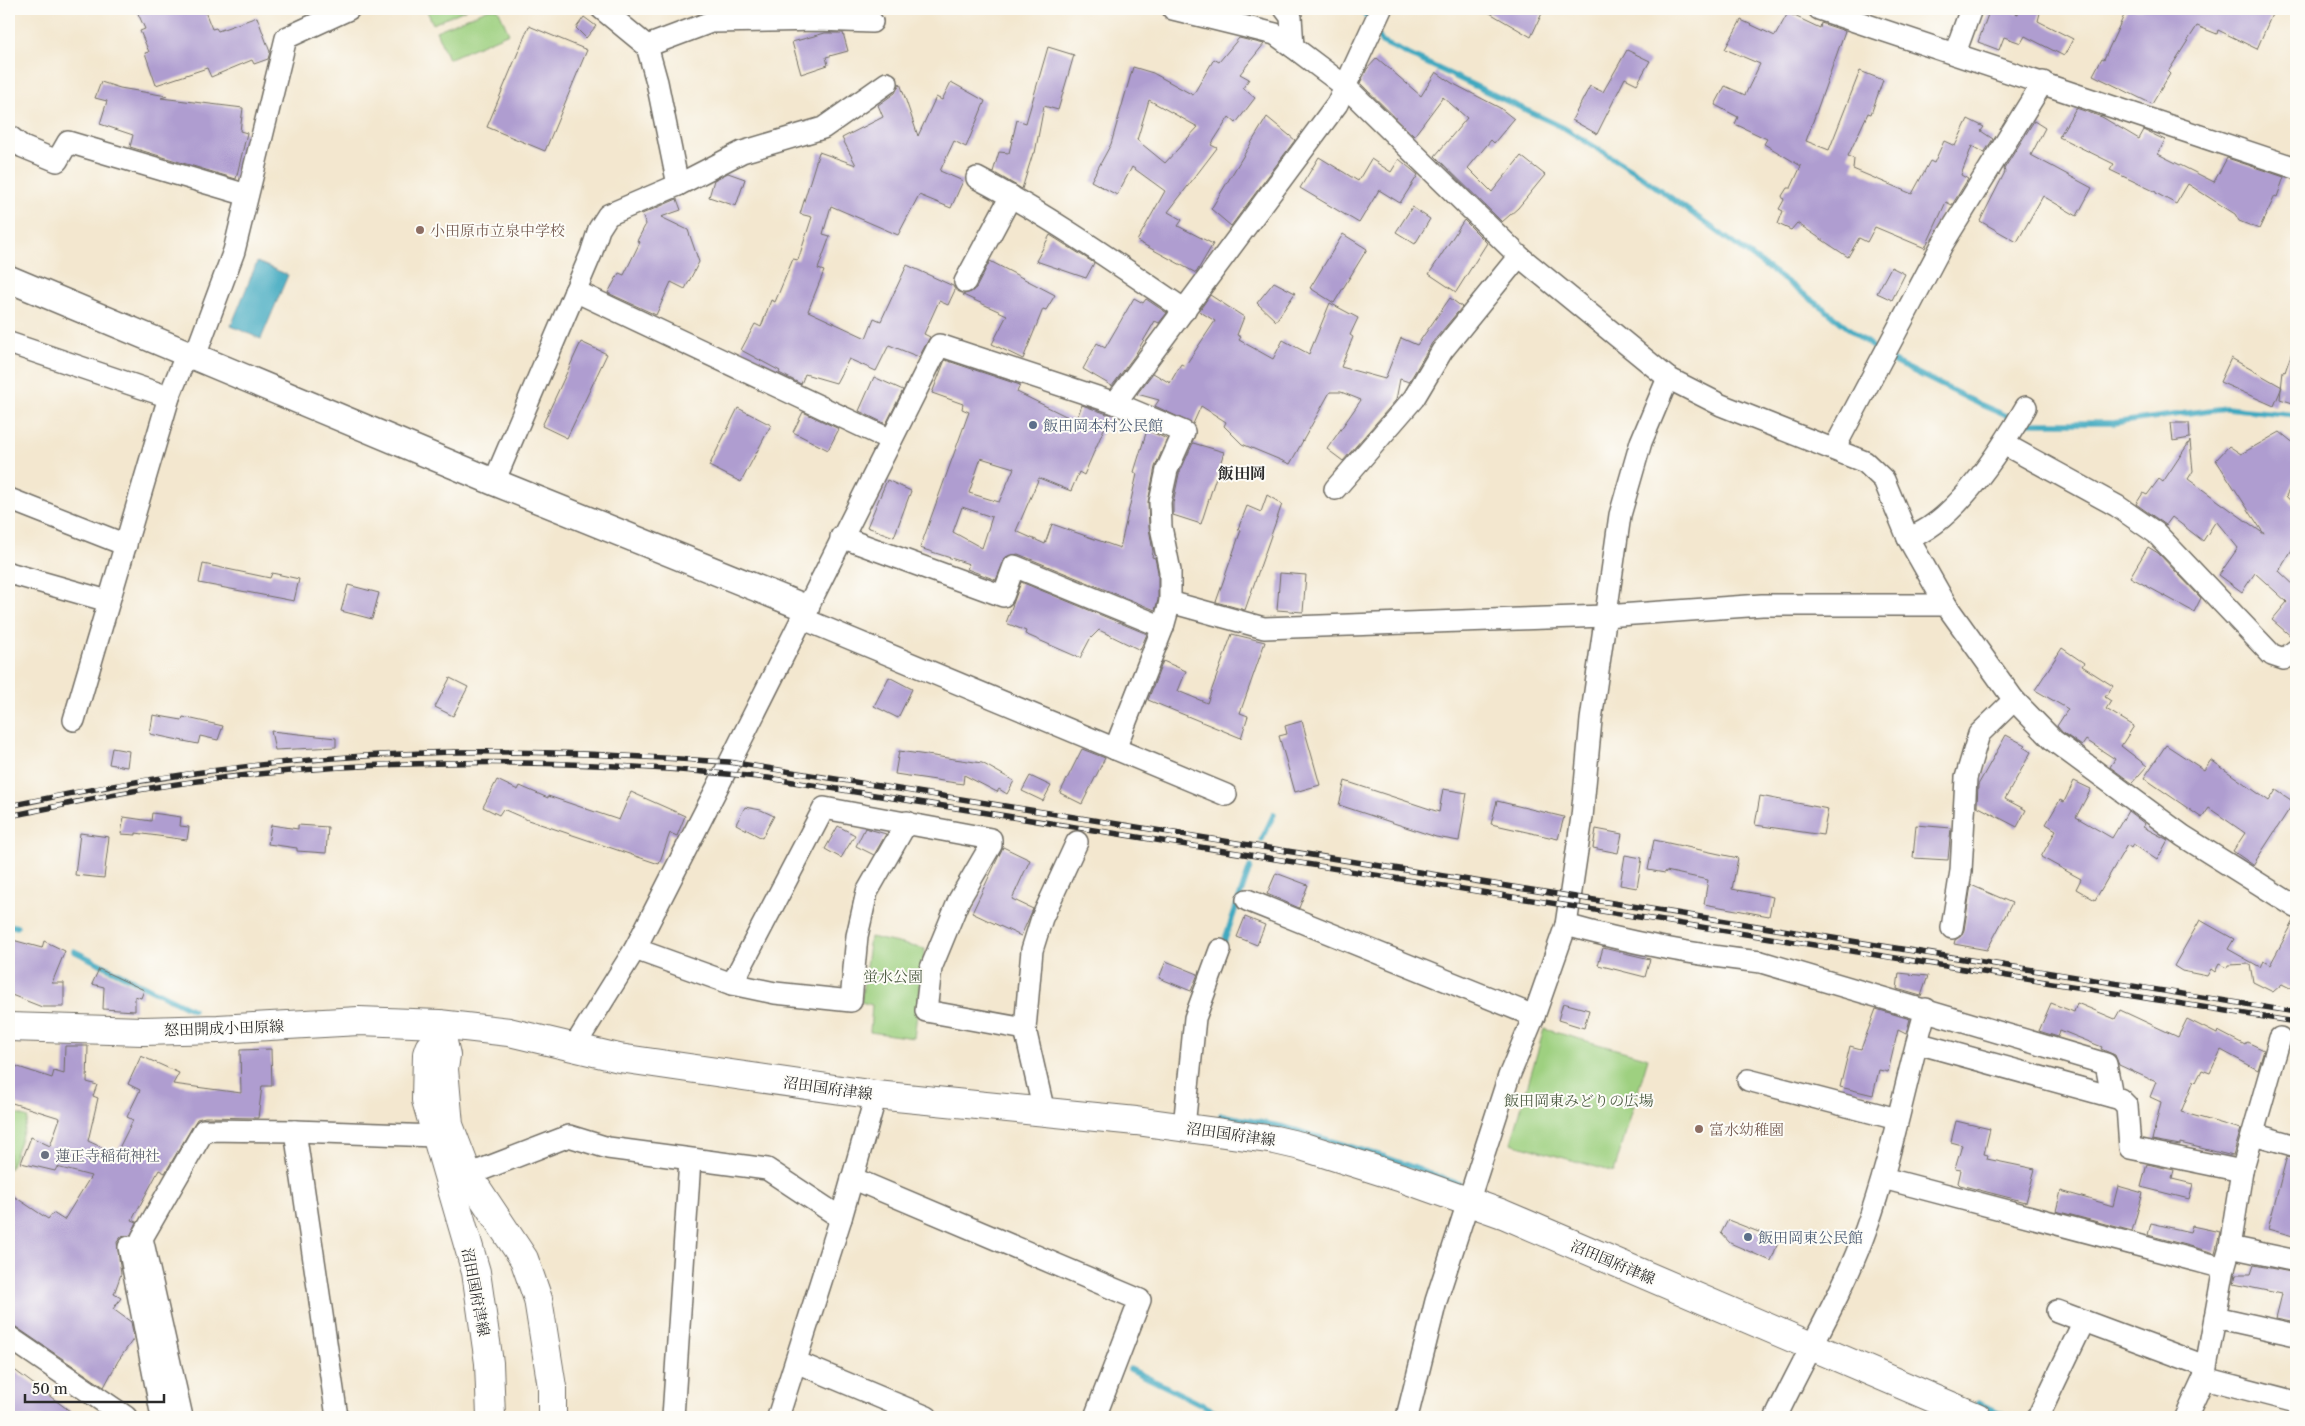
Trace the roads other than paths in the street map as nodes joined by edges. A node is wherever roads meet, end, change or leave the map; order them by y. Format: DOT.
graph roads {
  1 [pos="349,9"];
  2 [pos="602,9"];
  3 [pos="1173,9"];
  4 [pos="1285,9"];
  5 [pos="1381,9"];
  6 [pos="1818,9"];
  7 [pos="1971,9"];
  8 [pos="872,22"];
  9 [pos="647,46"];
  10 [pos="1293,47"];
  11 [pos="1954,53"];
  12 [pos="887,82"];
  13 [pos="2043,82"];
  14 [pos="1346,87"];
  15 [pos="9,136"];
  16 [pos="2296,168"];
  17 [pos="977,178"];
  18 [pos="678,185"];
  19 [pos="247,196"];
  20 [pos="1011,196"];
  21 [pos="1519,256"];
  22 [pos="9,279"];
  23 [pos="965,282"];
  24 [pos="575,291"];
  25 [pos="1186,310"];
  26 [pos="9,343"];
  27 [pos="191,354"];
  28 [pos="1668,378"];
  29 [pos="170,397"];
  30 [pos="1115,403"];
  31 [pos="891,440"];
  32 [pos="1834,448"];
  33 [pos="494,482"];
  34 [pos="1335,489"];
  35 [pos="9,499"];
  36 [pos="841,537"];
  37 [pos="1908,538"];
  38 [pos="126,545"];
  39 [pos="9,573"];
  40 [pos="108,601"];
  41 [pos="1170,602"];
  42 [pos="1946,605"];
  43 [pos="804,613"];
  44 [pos="1605,616"];
  45 [pos="1163,627"];
  46 [pos="2296,650"];
  47 [pos="2014,700"];
  48 [pos="74,720"];
  49 [pos="1115,749"];
  50 [pos="1226,795"];
  51 [pos="908,822"];
  52 [pos="1077,842"];
  53 [pos="1247,900"];
  54 [pos="2296,907"];
  55 [pos="1566,925"];
  56 [pos="1952,928"];
  57 [pos="635,949"];
  58 [pos="1220,950"];
  59 [pos="732,984"];
  60 [pos="1926,1009"];
  61 [pos="1534,1016"];
  62 [pos="439,1024"];
  63 [pos="9,1027"];
  64 [pos="1025,1030"];
  65 [pos="2280,1038"];
  66 [pos="1917,1043"];
  67 [pos="574,1047"];
  68 [pos="1748,1080"];
  69 [pos="876,1095"];
  70 [pos="2112,1096"];
  71 [pos="1044,1112"];
  72 [pos="1897,1119"];
  73 [pos="1184,1127"];
  74 [pos="295,1130"];
  75 [pos="2253,1134"];
  76 [pos="435,1136"];
  77 [pos="2296,1146"];
  78 [pos="690,1160"];
  79 [pos="2242,1171"];
  80 [pos="468,1175"];
  81 [pos="852,1178"];
  82 [pos="1883,1178"];
  83 [pos="1470,1201"];
  84 [pos="841,1218"];
  85 [pos="129,1247"];
  86 [pos="2230,1247"];
  87 [pos="2296,1261"];
  88 [pos="2224,1268"];
  89 [pos="2057,1311"];
  90 [pos="2215,1317"];
  91 [pos="2084,1321"];
  92 [pos="2296,1335"];
  93 [pos="9,1337"];
  94 [pos="1810,1346"];
  95 [pos="796,1362"];
  96 [pos="2205,1372"];
  97 [pos="2296,1402"];
  98 [pos="126,1417"];
  99 [pos="162,1417"];
  100 [pos="182,1417"];
  101 [pos="337,1417"];
  102 [pos="491,1417"];
  103 [pos="552,1417"];
  104 [pos="673,1417"];
  105 [pos="778,1417"];
  106 [pos="927,1417"];
  107 [pos="1095,1417"];
  108 [pos="1406,1417"];
  109 [pos="1776,1417"];
  110 [pos="1977,1417"];
  111 [pos="2038,1417"];
  112 [pos="2186,1417"];
  1 -- 19 [label="street"];
  2 -- 9 [label="street"];
  3 -- 10 [label="street"];
  4 -- 10 [label="street"];
  5 -- 14 [label="street"];
  6 -- 11 [label="street"];
  7 -- 11 [label="street"];
  8 -- 9 [label="street"];
  9 -- 18 [label="street"];
  10 -- 14 [label="street"];
  11 -- 13 [label="street"];
  12 -- 18 [label="street"];
  13 -- 16 [label="street"];
  13 -- 32 [label="street"];
  14 -- 21 [label="street"];
  14 -- 25 [label="street"];
  15 -- 19 [label="street"];
  17 -- 20 [label="street"];
  18 -- 24 [label="street"];
  19 -- 27 [label="street"];
  20 -- 23 [label="street"];
  20 -- 25 [label="street"];
  21 -- 28 [label="street"];
  21 -- 34 [label="street"];
  22 -- 27 [label="street"];
  24 -- 31 [label="street"];
  24 -- 33 [label="street"];
  25 -- 30 [label="street"];
  26 -- 29 [label="street"];
  27 -- 29 [label="street"];
  27 -- 33 [label="street"];
  28 -- 32 [label="street"];
  28 -- 44 [label="street"];
  29 -- 38 [label="street"];
  30 -- 31 [label="street"];
  30 -- 41 [label="street"];
  31 -- 36 [label="street"];
  32 -- 37 [label="street"];
  33 -- 43 [label="street"];
  35 -- 38 [label="street"];
  36 -- 43 [label="street"];
  36 -- 45 [label="street"];
  37 -- 42 [label="street"];
  37 -- 46 [label="street"];
  38 -- 40 [label="street"];
  39 -- 40 [label="street"];
  40 -- 48 [label="street"];
  41 -- 44 [label="street"];
  41 -- 45 [label="street"];
  42 -- 44 [label="street"];
  42 -- 47 [label="street"];
  43 -- 49 [label="street"];
  43 -- 57 [label="street"];
  44 -- 55 [label="street"];
  45 -- 49 [label="street"];
  47 -- 54 [label="street"];
  47 -- 56 [label="street"];
  49 -- 50 [label="street"];
  51 -- 59 [label="street"];
  51 -- 59 [label="street"];
  51 -- 64 [label="street"];
  52 -- 64 [label="street"];
  53 -- 61 [label="street"];
  55 -- 60 [label="street"];
  55 -- 61 [label="street"];
  57 -- 59 [label="street"];
  57 -- 67 [label="street"];
  58 -- 73 [label="street"];
  60 -- 66 [label="street"];
  60 -- 70 [label="street"];
  61 -- 83 [label="street"];
  62 -- 63 [label="main road, 怒田開成小田原線"];
  62 -- 67 [label="main road, 沼田国府津線"];
  62 -- 76 [label="main road, 沼田国府津線"];
  62 -- 80 [label="main road"];
  64 -- 71 [label="street"];
  65 -- 75 [label="street"];
  66 -- 70 [label="street"];
  66 -- 72 [label="street"];
  67 -- 69 [label="main road, 沼田国府津線"];
  68 -- 72 [label="street"];
  69 -- 71 [label="main road, 沼田国府津線"];
  69 -- 81 [label="street"];
  70 -- 79 [label="street"];
  71 -- 73 [label="main road, 沼田国府津線"];
  72 -- 82 [label="street"];
  73 -- 83 [label="main road, 沼田国府津線"];
  74 -- 76 [label="street"];
  74 -- 100 [label="street"];
  74 -- 101 [label="street"];
  75 -- 77 [label="street"];
  75 -- 79 [label="street"];
  76 -- 102 [label="main road, 沼田国府津線"];
  78 -- 80 [label="street"];
  78 -- 84 [label="street"];
  78 -- 104 [label="street"];
  79 -- 86 [label="street"];
  80 -- 103 [label="main road"];
  81 -- 84 [label="street"];
  81 -- 107 [label="street"];
  82 -- 88 [label="street"];
  82 -- 94 [label="street"];
  83 -- 94 [label="main road, 沼田国府津線"];
  83 -- 108 [label="street"];
  84 -- 95 [label="street"];
  85 -- 99 [label="street"];
  86 -- 87 [label="street"];
  86 -- 88 [label="street"];
  88 -- 90 [label="street"];
  89 -- 91 [label="street"];
  90 -- 92 [label="street"];
  90 -- 96 [label="street"];
  91 -- 96 [label="street"];
  91 -- 111 [label="street"];
  93 -- 98 [label="street"];
  94 -- 109 [label="street"];
  94 -- 110 [label="main road, 沼田国府津線"];
  95 -- 105 [label="street"];
  95 -- 106 [label="street"];
  96 -- 97 [label="street"];
  96 -- 112 [label="street"];
}
